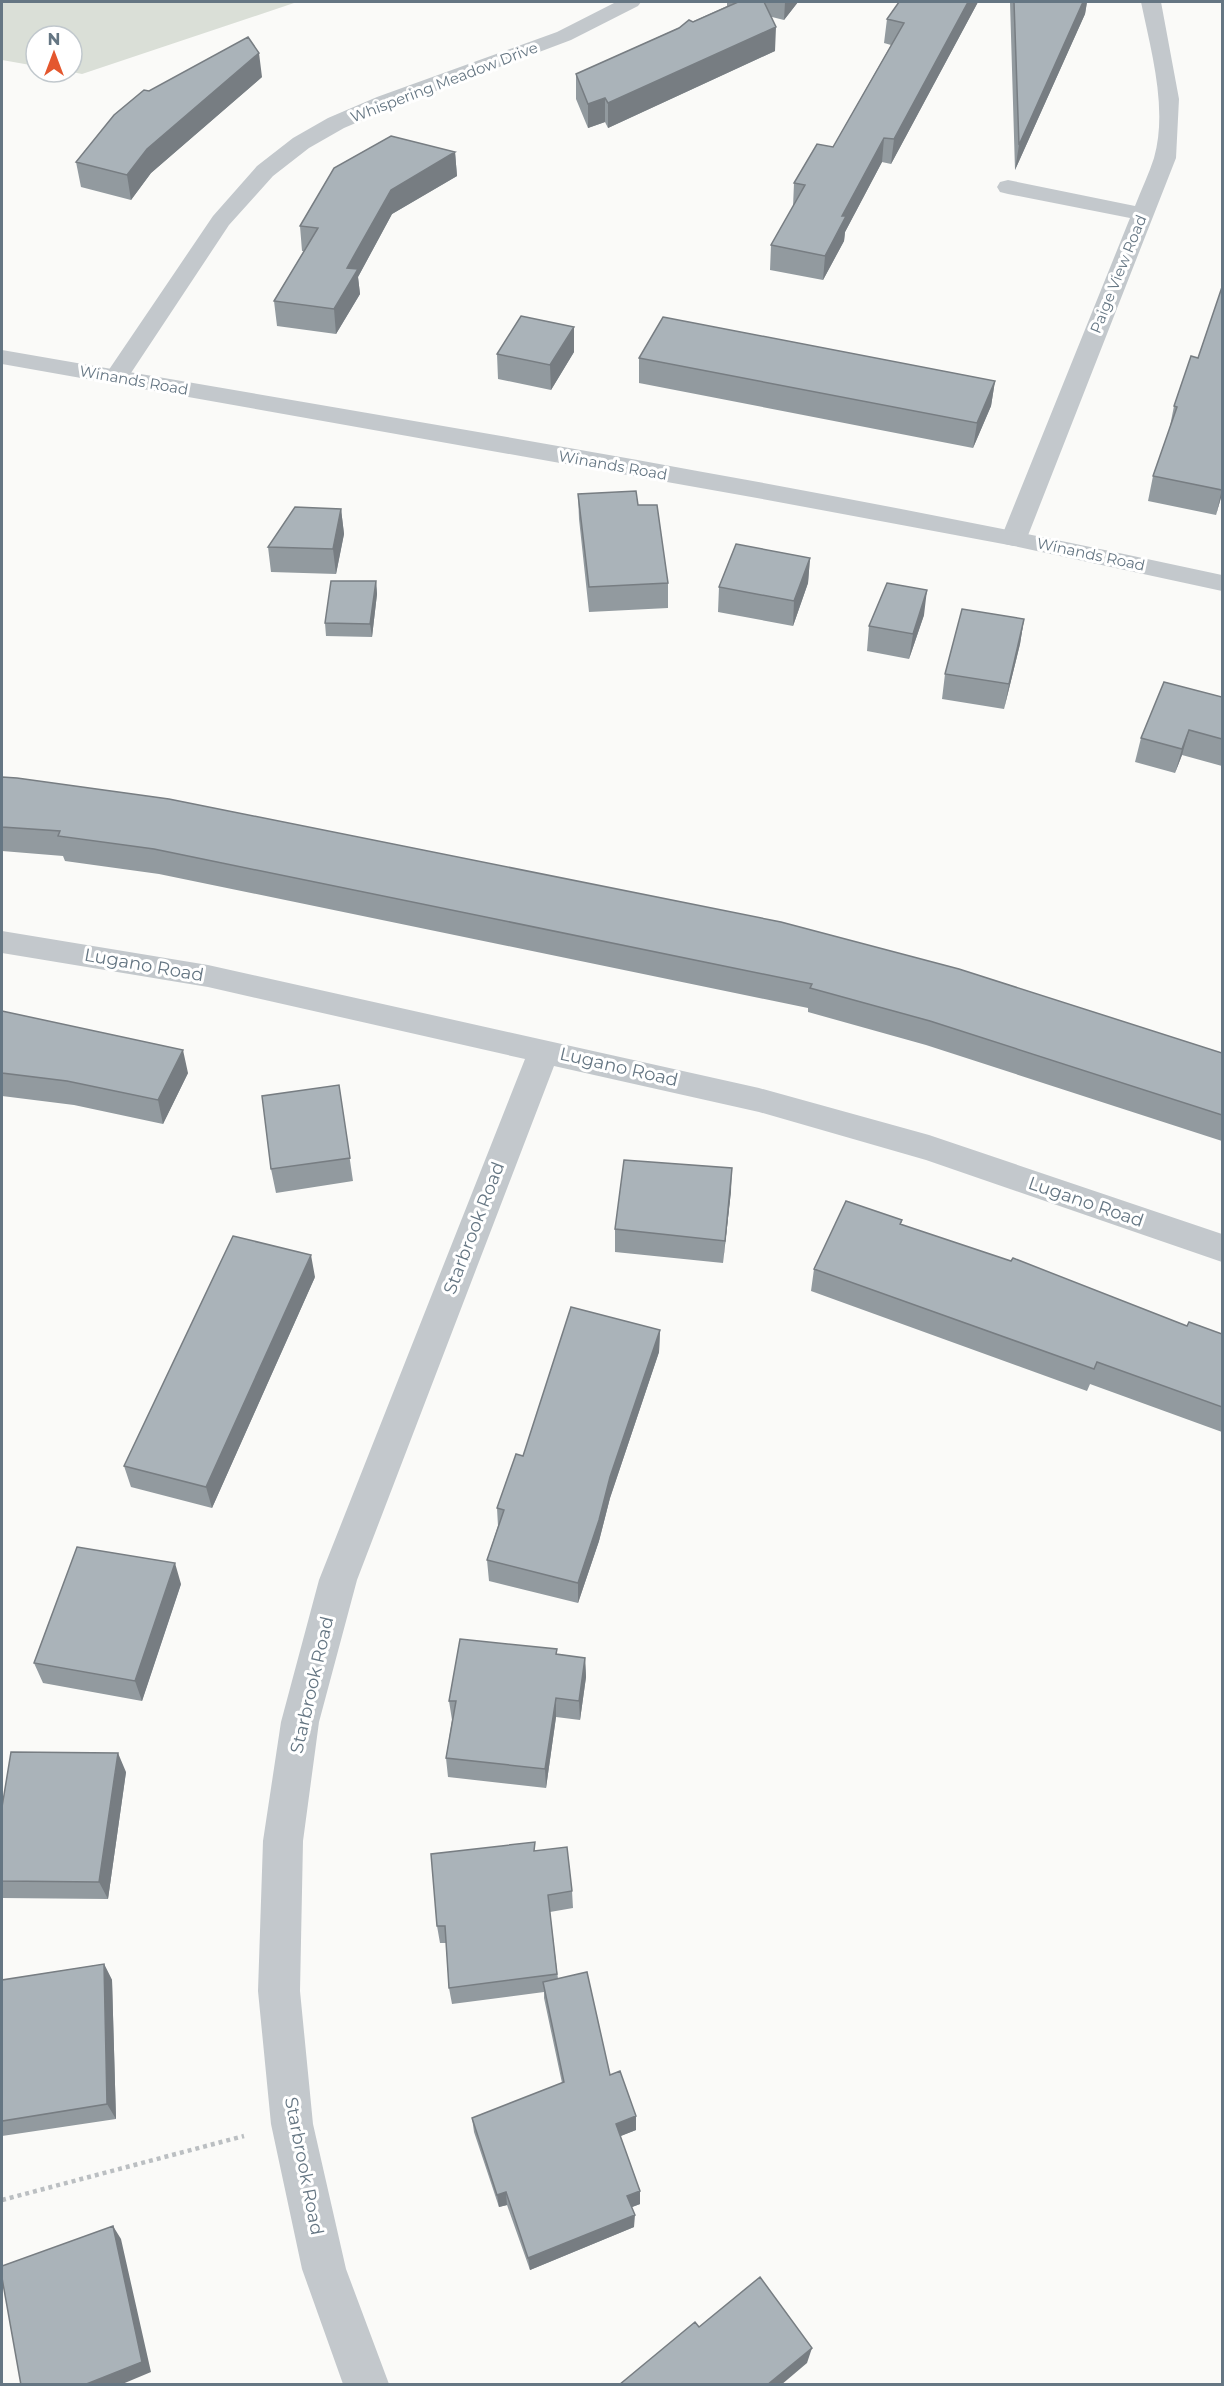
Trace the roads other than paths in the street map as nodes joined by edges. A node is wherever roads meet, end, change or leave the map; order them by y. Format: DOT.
graph roads {
  1 [pos="631,2"];
  2 [pos="1151,2"];
  3 [pos="1008,186"];
  4 [pos="1142,214"];
  5 [pos="2,357"];
  6 [pos="116,377"];
  7 [pos="1014,538"];
  8 [pos="1222,583"];
  9 [pos="2,942"];
  10 [pos="544,1050"];
  11 [pos="1222,1248"];
  12 [pos="366,2385"];
  1 -- 6 [label="street, Whispering Meadow Drive"];
  2 -- 4 [label="street, Paige View Road"];
  3 -- 4 [label="street"];
  4 -- 7 [label="street, Paige View Road"];
  5 -- 6 [label="street, Winands Road"];
  6 -- 7 [label="street, Winands Road"];
  7 -- 8 [label="street, Winands Road"];
  9 -- 10 [label="street, Lugano Road"];
  10 -- 11 [label="street, Lugano Road"];
  10 -- 12 [label="street, Starbrook Road"];
}
